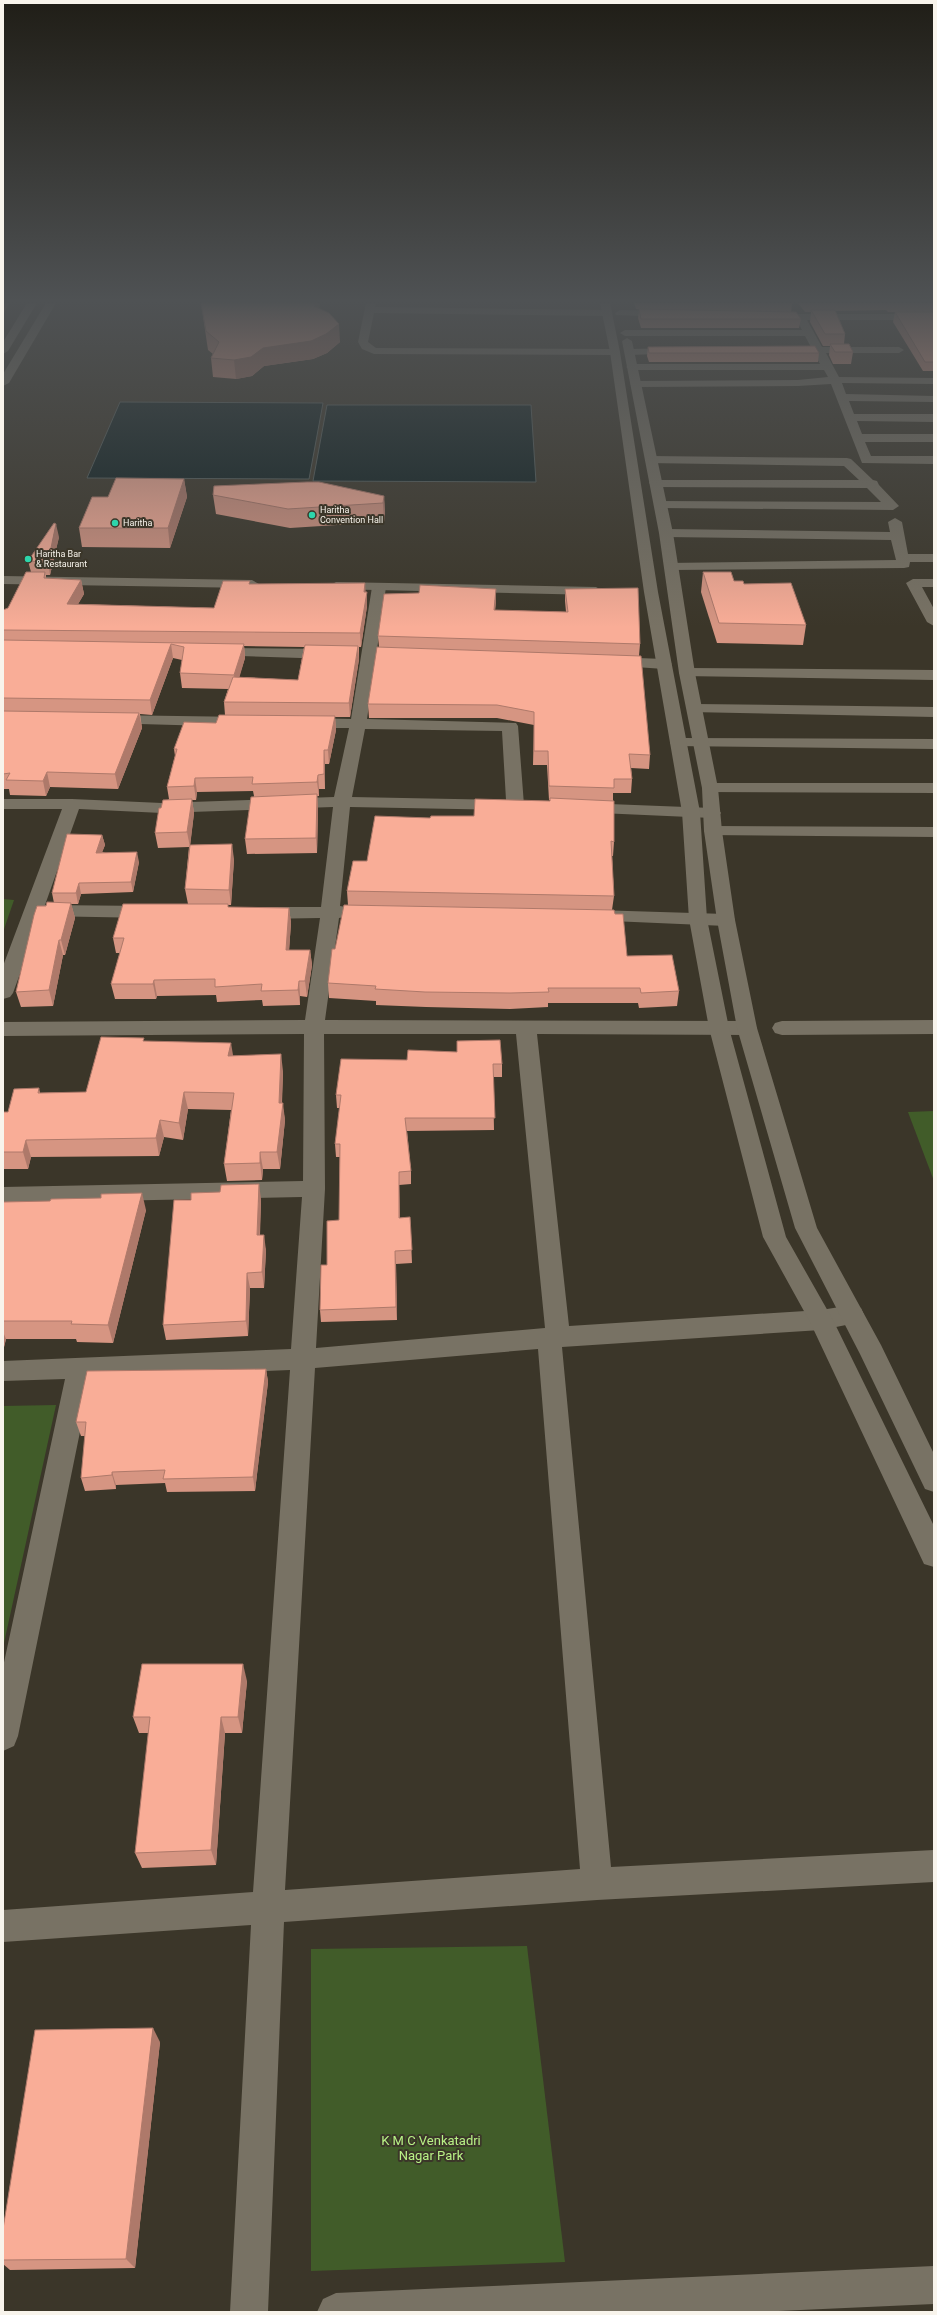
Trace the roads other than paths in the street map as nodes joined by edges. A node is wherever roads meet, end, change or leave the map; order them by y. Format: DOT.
graph roads {
  1 [pos="627,411"];
  2 [pos="641,411"];
  3 [pos="847,411"];
  4 [pos="849,417"];
  5 [pos="934,418"];
  6 [pos="857,438"];
  7 [pos="934,438"];
  8 [pos="651,460"];
  9 [pos="934,460"];
  10 [pos="655,483"];
  11 [pos="873,484"];
  12 [pos="661,504"];
  13 [pos="893,506"];
  14 [pos="666,533"];
  15 [pos="897,536"];
  16 [pos="903,558"];
  17 [pos="934,558"];
  18 [pos="671,566"];
  19 [pos="3,580"];
  20 [pos="23,580"];
  21 [pos="934,583"];
  22 [pos="266,584"];
  23 [pos="321,585"];
  24 [pos="380,586"];
  25 [pos="611,591"];
  26 [pos="643,591"];
  27 [pos="675,592"];
  28 [pos="16,594"];
  29 [pos="932,614"];
  30 [pos="202,652"];
  31 [pos="368,654"];
  32 [pos="384,655"];
  33 [pos="600,662"];
  34 [pos="664,664"];
  35 [pos="687,673"];
  36 [pos="934,675"];
  37 [pos="696,709"];
  38 [pos="934,712"];
  39 [pos="98,720"];
  40 [pos="264,722"];
  41 [pos="287,723"];
  42 [pos="358,724"];
  43 [pos="678,743"];
  44 [pos="702,744"];
  45 [pos="934,744"];
  46 [pos="710,788"];
  47 [pos="934,788"];
  48 [pos="342,802"];
  49 [pos="3,804"];
  50 [pos="72,804"];
  51 [pos="568,808"];
  52 [pos="691,812"];
  53 [pos="712,813"];
  54 [pos="713,831"];
  55 [pos="934,832"];
  56 [pos="34,910"];
  57 [pos="166,912"];
  58 [pos="330,912"];
  59 [pos="359,912"];
  60 [pos="244,913"];
  61 [pos="580,916"];
  62 [pos="698,919"];
  63 [pos="726,920"];
  64 [pos="3,994"];
  65 [pos="314,1026"];
  66 [pos="934,1027"];
  67 [pos="526,1028"];
  68 [pos="719,1028"];
  69 [pos="747,1028"];
  70 [pos="782,1028"];
  71 [pos="3,1029"];
  72 [pos="757,1061"];
  73 [pos="729,1063"];
  74 [pos="751,1144"];
  75 [pos="782,1144"];
  76 [pos="314,1189"];
  77 [pos="3,1195"];
  78 [pos="852,1315"];
  79 [pos="821,1320"];
  80 [pos="554,1337"];
  81 [pos="302,1359"];
  82 [pos="80,1368"];
  83 [pos="3,1371"];
  84 [pos="934,1481"];
  85 [pos="934,1555"];
  86 [pos="3,1736"];
  87 [pos="934,1866"];
  88 [pos="597,1884"];
  89 [pos="268,1907"];
  90 [pos="3,1926"];
  91 [pos="934,2284"];
  92 [pos="249,2312"];
  93 [pos="336,2312"];
  1 -- 26 [label="street"];
  2 -- 8 [label="street"];
  3 -- 4 [label="street"];
  4 -- 5 [label="street"];
  4 -- 6 [label="street"];
  6 -- 7 [label="street"];
  6 -- 9 [label="street"];
  8 -- 10 [label="street"];
  8 -- 11 [label="street"];
  10 -- 11 [label="street"];
  10 -- 12 [label="street"];
  11 -- 13 [label="street"];
  12 -- 13 [label="street"];
  12 -- 14 [label="street"];
  13 -- 15 [label="street"];
  14 -- 15 [label="street"];
  14 -- 18 [label="street"];
  15 -- 16 [label="street"];
  16 -- 17 [label="street"];
  16 -- 18 [label="street"];
  18 -- 27 [label="street"];
  19 -- 20 [label="street"];
  20 -- 22 [label="street"];
  20 -- 28 [label="street"];
  21 -- 29 [label="street"];
  23 -- 24 [label="street"];
  24 -- 25 [label="street"];
  24 -- 31 [label="street"];
  26 -- 27 [label="street"];
  26 -- 34 [label="street"];
  27 -- 35 [label="street"];
  30 -- 31 [label="street"];
  31 -- 32 [label="street"];
  31 -- 42 [label="street"];
  33 -- 34 [label="street"];
  34 -- 43 [label="street"];
  35 -- 36 [label="street"];
  35 -- 37 [label="street"];
  37 -- 38 [label="street"];
  37 -- 44 [label="street"];
  39 -- 40 [label="street"];
  41 -- 42 [label="street"];
  42 -- 48 [label="street"];
  42 -- 48 [label="street"];
  43 -- 44 [label="street"];
  43 -- 52 [label="street"];
  44 -- 45 [label="street"];
  44 -- 46 [label="street"];
  46 -- 47 [label="street"];
  46 -- 53 [label="street"];
  48 -- 50 [label="street"];
  48 -- 58 [label="street"];
  49 -- 50 [label="street"];
  50 -- 56 [label="street"];
  51 -- 52 [label="street"];
  52 -- 53 [label="street"];
  52 -- 62 [label="street"];
  53 -- 54 [label="street"];
  54 -- 55 [label="street"];
  54 -- 63 [label="street"];
  56 -- 57 [label="street"];
  56 -- 64 [label="street"];
  58 -- 59 [label="street"];
  58 -- 60 [label="street"];
  58 -- 65 [label="street"];
  61 -- 62 [label="street"];
  62 -- 63 [label="street"];
  62 -- 68 [label="street"];
  63 -- 69 [label="street"];
  65 -- 67 [label="street"];
  65 -- 71 [label="street"];
  65 -- 76 [label="street"];
  66 -- 70 [label="street"];
  67 -- 68 [label="street"];
  67 -- 80 [label="street"];
  68 -- 69 [label="street"];
  68 -- 73 [label="street"];
  69 -- 72 [label="street"];
  72 -- 73 [label="street"];
  72 -- 75 [label="street"];
  73 -- 74 [label="street"];
  74 -- 75 [label="street"];
  74 -- 79 [label="street"];
  75 -- 78 [label="street"];
  76 -- 77 [label="street"];
  76 -- 81 [label="street"];
  78 -- 79 [label="street"];
  78 -- 84 [label="street"];
  79 -- 80 [label="street"];
  79 -- 85 [label="street"];
  80 -- 81 [label="street"];
  80 -- 88 [label="street"];
  81 -- 82 [label="street"];
  81 -- 89 [label="street"];
  82 -- 83 [label="street"];
  82 -- 86 [label="street"];
  87 -- 88 [label="street"];
  88 -- 89 [label="street"];
  89 -- 90 [label="street"];
  89 -- 92 [label="street"];
  91 -- 93 [label="street"];
}
